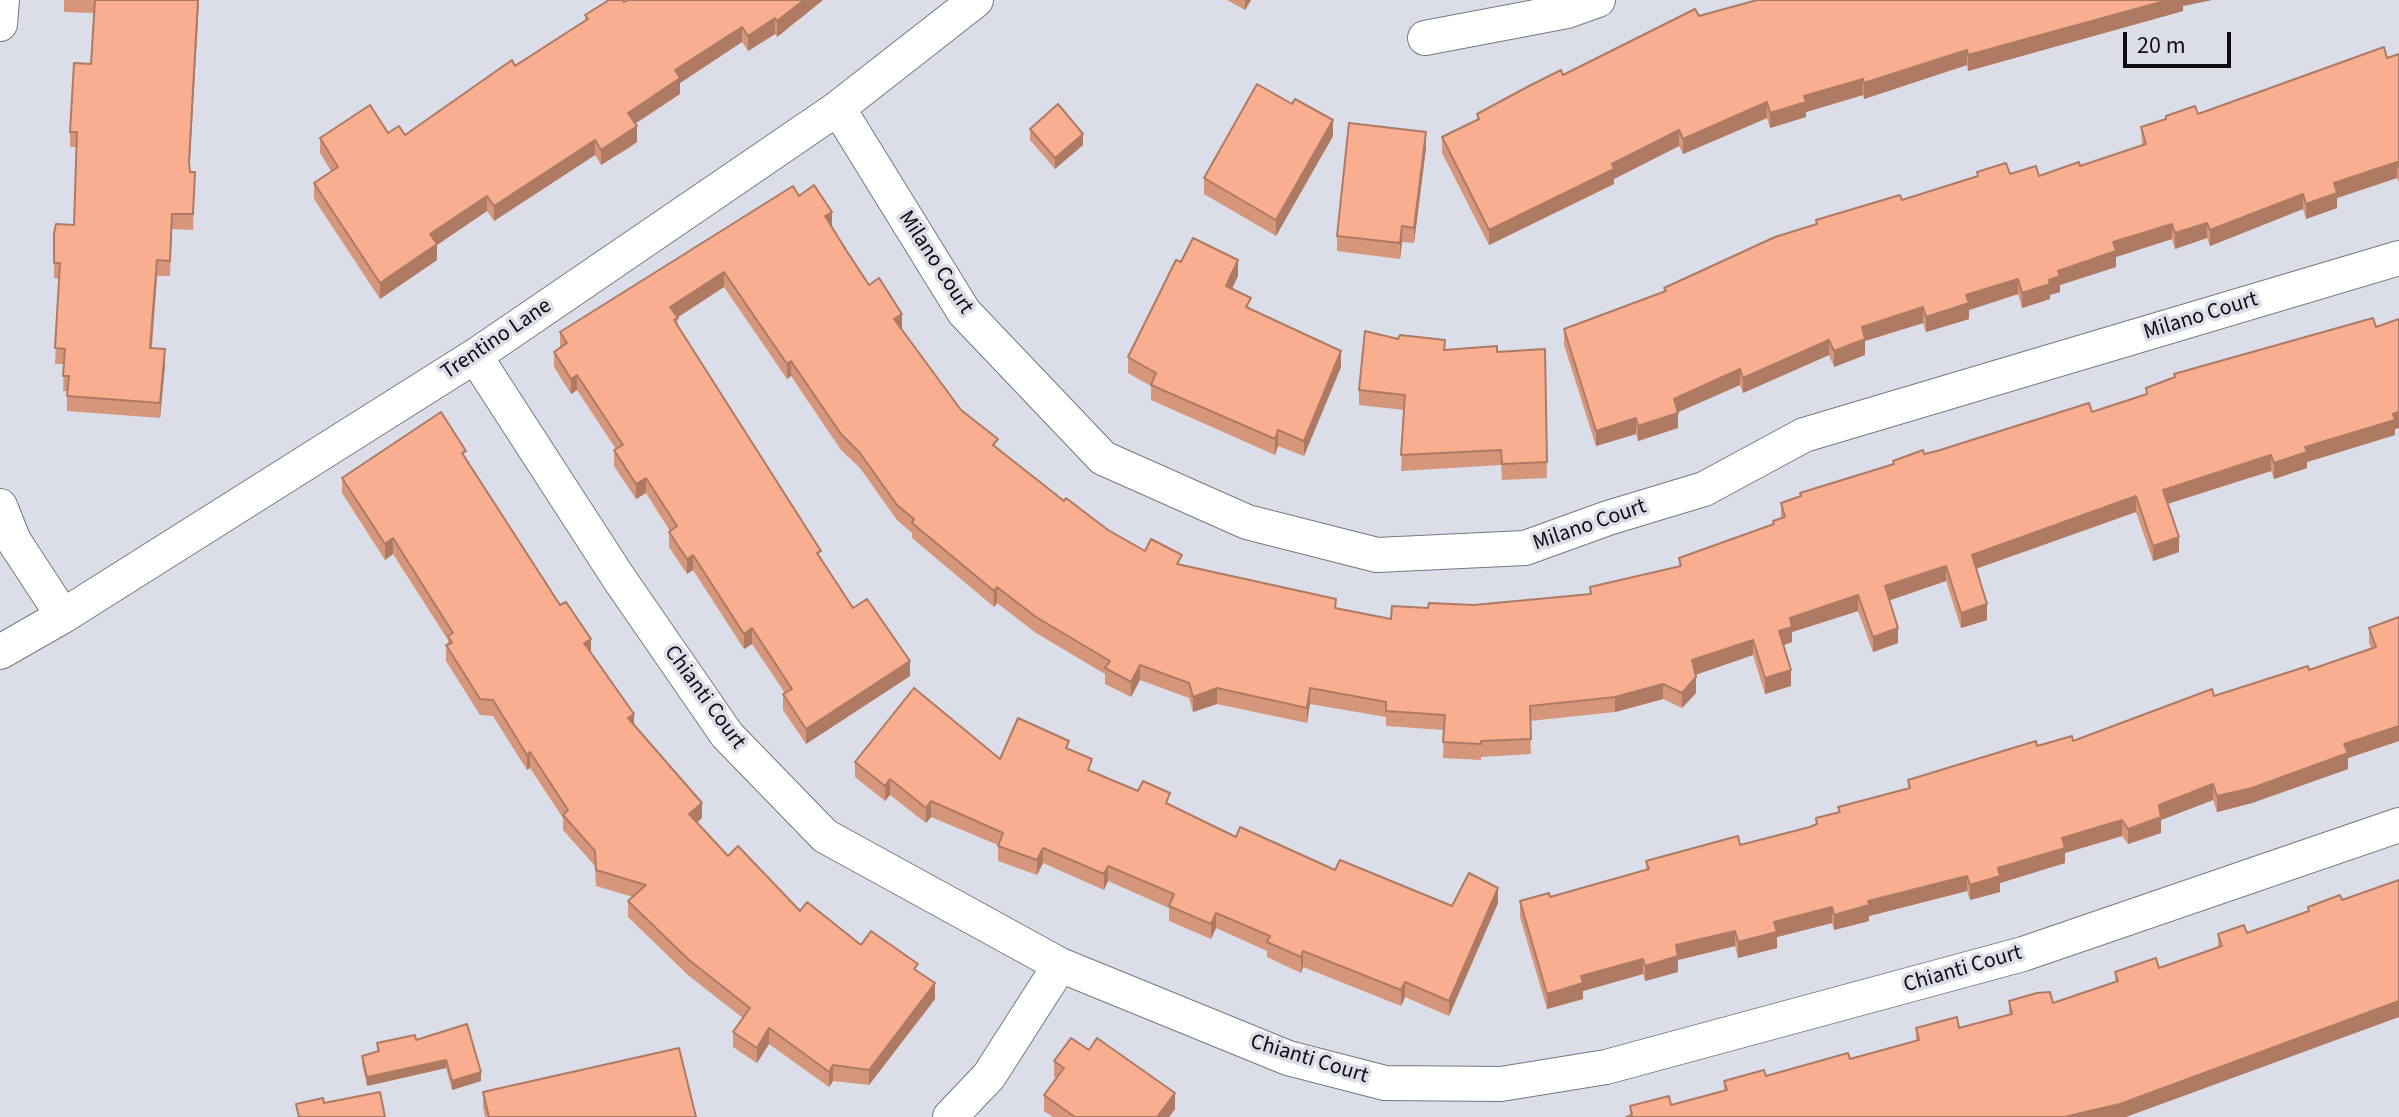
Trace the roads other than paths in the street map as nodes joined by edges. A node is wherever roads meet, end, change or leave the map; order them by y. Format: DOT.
graph roads {
  1 [pos="2,0"];
  2 [pos="976,0"];
  3 [pos="1598,0"];
  4 [pos="0,24"];
  5 [pos="1425,38"];
  6 [pos="838,108"];
  7 [pos="2399,258"];
  8 [pos="475,356"];
  9 [pos="0,506"];
  10 [pos="63,616"];
  11 [pos="0,652"];
  12 [pos="2399,825"];
  13 [pos="1060,965"];
  14 [pos="950,1117"];
  1 -- 4 [label="street"];
  2 -- 6 [label="street, Trentino Lane"];
  3 -- 5 [label="street"];
  6 -- 7 [label="street, Milano Court"];
  6 -- 8 [label="street, Trentino Lane"];
  8 -- 10 [label="street, Trentino Lane"];
  8 -- 13 [label="street, Chianti Court"];
  9 -- 10 [label="street"];
  10 -- 11 [label="street, Trentino Lane"];
  12 -- 13 [label="street, Chianti Court"];
  13 -- 14 [label="street"];
}
